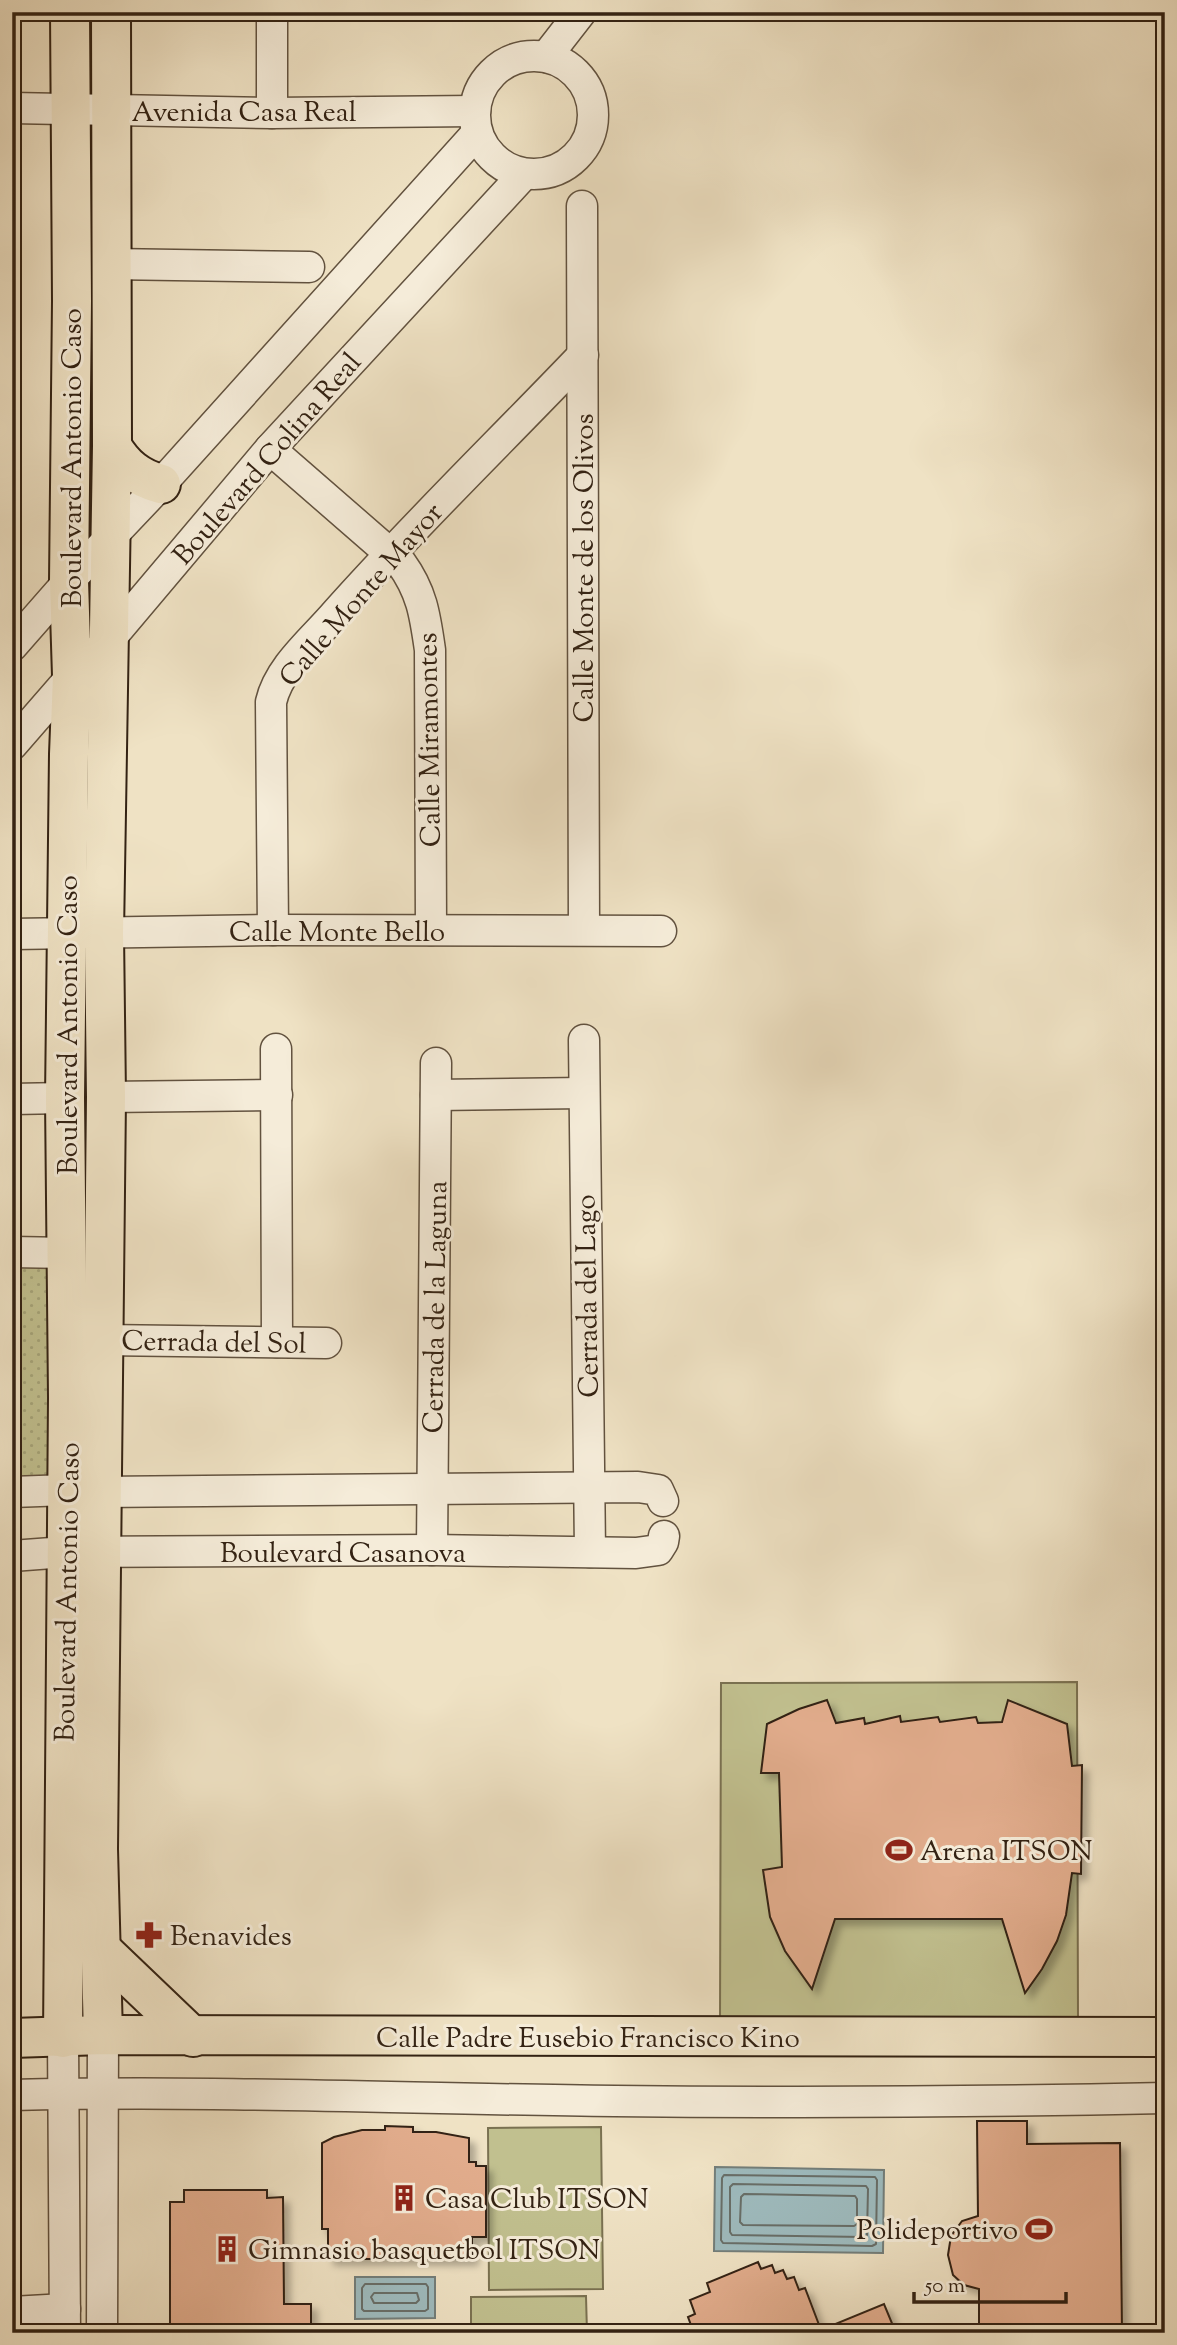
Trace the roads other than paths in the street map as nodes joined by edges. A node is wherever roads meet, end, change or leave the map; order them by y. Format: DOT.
graph roads {
  1 [pos="70,12"];
  2 [pos="111,12"];
  3 [pos="272,12"];
  4 [pos="581,12"];
  5 [pos="546,57"];
  6 [pos="12,108"];
  7 [pos="69,110"];
  8 [pos="111,111"];
  9 [pos="272,113"];
  10 [pos="476,122"];
  11 [pos="524,174"];
  12 [pos="582,206"];
  13 [pos="110,264"];
  14 [pos="309,268"];
  15 [pos="583,355"];
  16 [pos="112,446"];
  17 [pos="270,449"];
  18 [pos="160,484"];
  19 [pos="110,539"];
  20 [pos="390,553"];
  21 [pos="69,581"];
  22 [pos="108,642"];
  23 [pos="12,646"];
  24 [pos="72,676"];
  25 [pos="12,745"];
  26 [pos="273,930"];
  27 [pos="431,930"];
  28 [pos="584,930"];
  29 [pos="662,931"];
  30 [pos="85,933"];
  31 [pos="12,934"];
  32 [pos="584,1040"];
  33 [pos="276,1049"];
  34 [pos="436,1063"];
  35 [pos="583,1093"];
  36 [pos="277,1095"];
  37 [pos="436,1096"];
  38 [pos="106,1097"];
  39 [pos="65,1098"];
  40 [pos="12,1099"];
  41 [pos="12,1252"];
  42 [pos="68,1253"];
  43 [pos="102,1340"];
  44 [pos="277,1342"];
  45 [pos="326,1343"];
  46 [pos="589,1487"];
  47 [pos="432,1488"];
  48 [pos="84,1491"];
  49 [pos="12,1492"];
  50 [pos="663,1501"];
  51 [pos="664,1536"];
  52 [pos="432,1550"];
  53 [pos="590,1552"];
  54 [pos="83,1553"];
  55 [pos="12,1556"];
  56 [pos="81,1849"];
  57 [pos="102,1950"];
  58 [pos="103,2035"];
  59 [pos="193,2037"];
  60 [pos="1165,2037"];
  61 [pos="12,2038"];
  62 [pos="63,2038"];
  63 [pos="104,2093"];
  64 [pos="63,2094"];
  65 [pos="12,2095"];
  66 [pos="1165,2098"];
  67 [pos="12,2312"];
  68 [pos="65,2321"];
  69 [pos="102,2333"];
  1 -- 7 [label="main road, Boulevard Antonio Caso"];
  2 -- 8 [label="main road, Boulevard Antonio Caso"];
  3 -- 9 [label="street"];
  4 -- 5 [label="street"];
  5 -- 10 [label="street"];
  5 -- 11 [label="street"];
  6 -- 7 [label="street, Avenida Casa Real"];
  7 -- 8 [label="street, Avenida Casa Real"];
  7 -- 21 [label="main road, Boulevard Antonio Caso"];
  8 -- 9 [label="street, Avenida Casa Real"];
  8 -- 13 [label="main road, Boulevard Antonio Caso"];
  9 -- 10 [label="street, Avenida Casa Real"];
  10 -- 11 [label="street"];
  10 -- 18 [label="street, Boulevard Colina Real"];
  11 -- 17 [label="street, Boulevard Colina Real"];
  12 -- 15 [label="street, Calle Monte de los Olivos"];
  13 -- 14 [label="street"];
  13 -- 16 [label="main road, Boulevard Antonio Caso"];
  15 -- 20 [label="street, Calle Monte Mayor"];
  15 -- 28 [label="street, Calle Monte de los Olivos"];
  16 -- 18 [label="main road"];
  16 -- 19 [label="main road, Boulevard Antonio Caso"];
  17 -- 20 [label="street, Calle Miramontes"];
  17 -- 22 [label="street, Boulevard Colina Real"];
  18 -- 19 [label="street, Boulevard Colina Real"];
  19 -- 21 [label="street, Boulevard Colina Real"];
  19 -- 22 [label="main road, Boulevard Antonio Caso"];
  20 -- 26 [label="street, Calle Monte Mayor"];
  20 -- 27 [label="street, Calle Miramontes"];
  21 -- 23 [label="street, Boulevard Colina Real"];
  21 -- 24 [label="main road, Boulevard Antonio Caso"];
  22 -- 24 [label="street, Boulevard Colina Real"];
  22 -- 30 [label="main road, Boulevard Antonio Caso"];
  24 -- 25 [label="street, Boulevard Colina Real"];
  24 -- 30 [label="main road, Boulevard Antonio Caso"];
  26 -- 27 [label="street, Calle Monte Bello"];
  26 -- 30 [label="street, Calle Monte Bello"];
  27 -- 28 [label="street, Calle Monte Bello"];
  28 -- 29 [label="street, Calle Monte Bello"];
  30 -- 31 [label="street, Calle Monte Bello"];
  30 -- 38 [label="main road, Boulevard Antonio Caso"];
  30 -- 39 [label="main road, Boulevard Antonio Caso"];
  32 -- 35 [label="street, Cerrada del Lago"];
  33 -- 36 [label="street"];
  34 -- 37 [label="street, Cerrada de la Laguna"];
  35 -- 37 [label="street"];
  35 -- 46 [label="street, Cerrada del Lago"];
  36 -- 38 [label="street"];
  36 -- 44 [label="street"];
  37 -- 47 [label="street, Cerrada de la Laguna"];
  38 -- 43 [label="main road, Boulevard Antonio Caso"];
  39 -- 40 [label="street"];
  39 -- 42 [label="main road, Boulevard Antonio Caso"];
  41 -- 42 [label="street"];
  42 -- 48 [label="main road, Boulevard Antonio Caso"];
  43 -- 44 [label="street, Cerrada del Sol"];
  43 -- 48 [label="main road, Boulevard Antonio Caso"];
  44 -- 45 [label="street, Cerrada del Sol"];
  46 -- 47 [label="street"];
  46 -- 50 [label="street"];
  46 -- 53 [label="street, Cerrada del Lago"];
  47 -- 48 [label="street"];
  47 -- 52 [label="street, Cerrada de la Laguna"];
  48 -- 49 [label="street"];
  48 -- 54 [label="main road, Boulevard Antonio Caso"];
  51 -- 53 [label="street, Boulevard Casanova"];
  52 -- 53 [label="street, Boulevard Casanova"];
  52 -- 54 [label="street, Boulevard Casanova"];
  54 -- 55 [label="street, Boulevard Casanova"];
  54 -- 56 [label="main road, Boulevard Antonio Caso"];
  56 -- 57 [label="main road, Boulevard Antonio Caso"];
  56 -- 62 [label="main road, Boulevard Antonio Caso"];
  57 -- 58 [label="main road, Boulevard Antonio Caso"];
  57 -- 59 [label="main road"];
  58 -- 59 [label="main road, Calle Padre Eusebio Francisco Kino"];
  58 -- 62 [label="main road, Calle Padre Eusebio Francisco Kino"];
  58 -- 63 [label="street"];
  59 -- 60 [label="main road, Calle Padre Eusebio Francisco Kino"];
  61 -- 62 [label="main road, Calle Padre Eusebio Francisco Kino"];
  62 -- 64 [label="street"];
  63 -- 64 [label="street"];
  63 -- 66 [label="street"];
  63 -- 69 [label="street"];
  64 -- 65 [label="street"];
  64 -- 68 [label="street"];
  67 -- 68 [label="street"];
}
